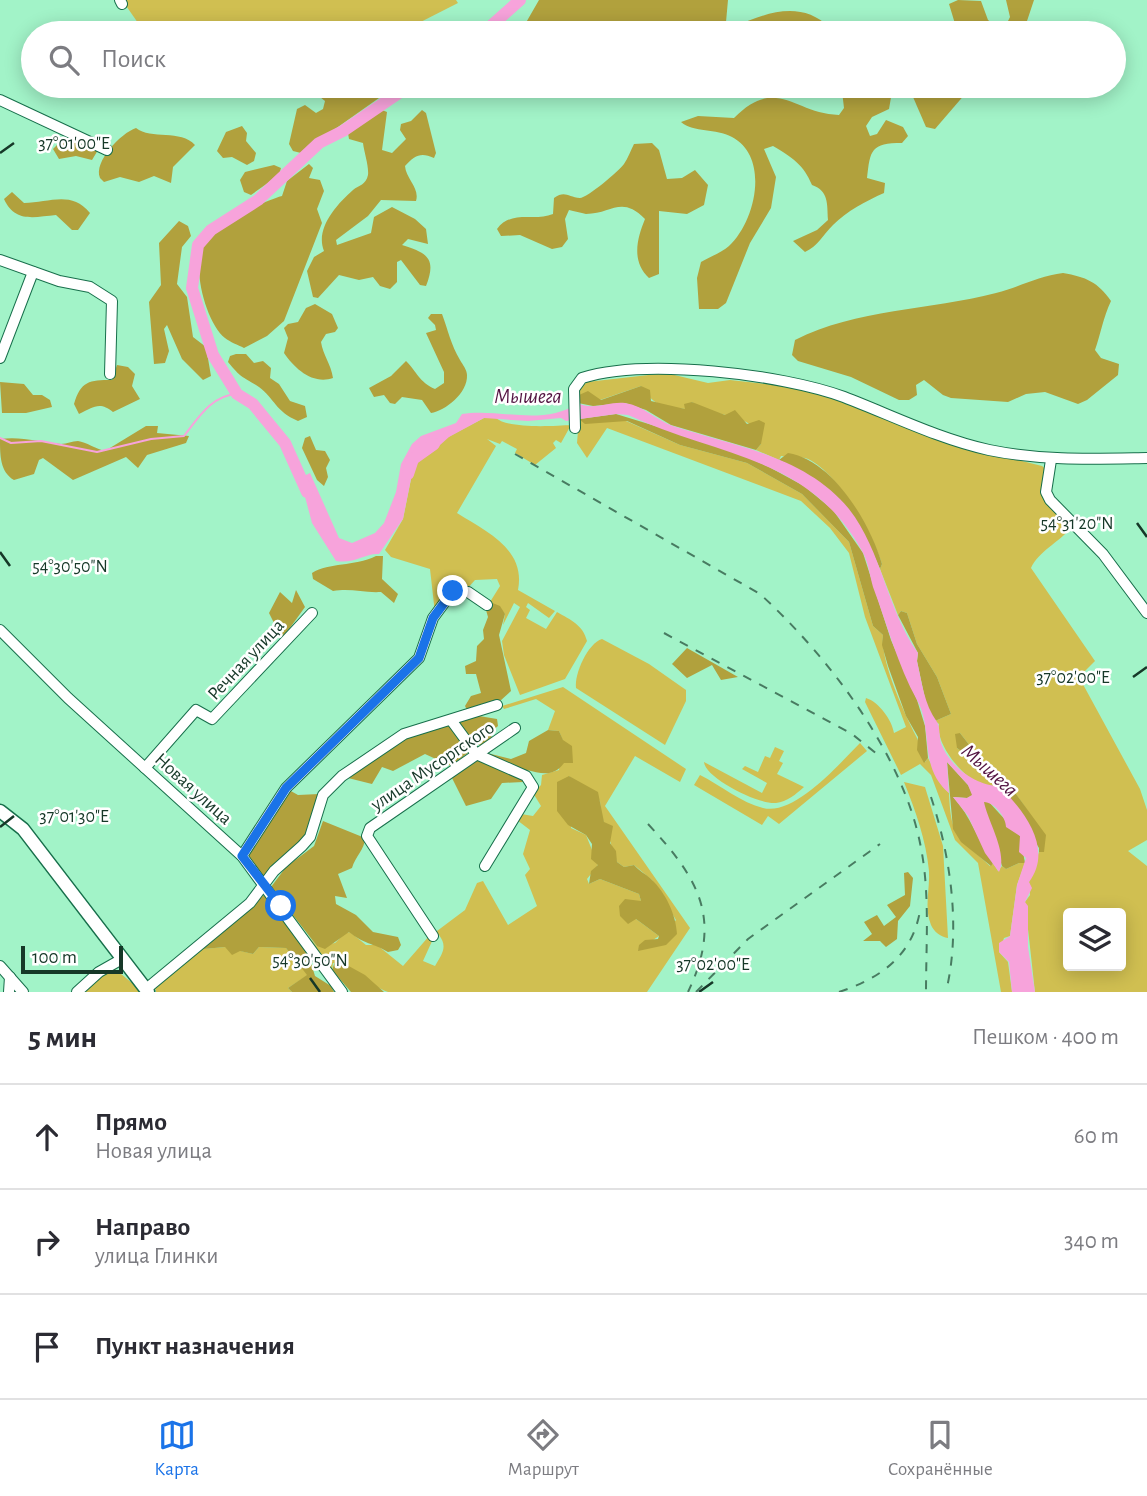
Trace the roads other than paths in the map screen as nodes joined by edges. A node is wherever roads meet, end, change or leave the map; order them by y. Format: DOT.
graph roads {
  1 [pos="0,100"];
  2 [pos="107,150"];
  3 [pos="0,260"];
  4 [pos="33,272"];
  5 [pos="0,358"];
  6 [pos="110,374"];
  7 [pos="575,428"];
  8 [pos="1147,458"];
  9 [pos="1051,460"];
  10 [pos="487,605"];
  11 [pos="1147,613"];
  12 [pos="312,614"];
  13 [pos="0,631"];
  14 [pos="497,705"];
  15 [pos="451,720"];
  16 [pos="515,728"];
  17 [pos="476,754"];
  18 [pos="145,768"];
  19 [pos="0,811"];
  20 [pos="242,856"];
  21 [pos="485,866"];
  22 [pos="266,886"];
  23 [pos="433,936"];
  24 [pos="122,959"];
  25 [pos="0,966"];
  26 [pos="10,977"];
  27 [pos="147,991"];
  28 [pos="9,992"];
  29 [pos="23,992"];
  30 [pos="77,992"];
  31 [pos="342,992"];
  1 -- 2 [label="street"];
  3 -- 4 [label="street"];
  4 -- 5 [label="street"];
  4 -- 6 [label="street"];
  7 -- 9 [label="street"];
  8 -- 9 [label="street"];
  9 -- 11 [label="street"];
  10 -- 20 [label="street"];
  12 -- 18 [label="street, Речная улица"];
  13 -- 18 [label="street, Новая улица"];
  14 -- 15 [label="street"];
  15 -- 17 [label="street"];
  15 -- 22 [label="street"];
  16 -- 17 [label="street, улица Мусоргского"];
  17 -- 21 [label="street"];
  17 -- 23 [label="street, улица Мусоргского"];
  18 -- 20 [label="street, Новая улица"];
  19 -- 24 [label="main road"];
  20 -- 22 [label="street, Новая улица"];
  22 -- 27 [label="street"];
  22 -- 31 [label="street, Новая улица"];
  24 -- 27 [label="main road"];
  24 -- 30 [label="street"];
  25 -- 26 [label="street"];
  26 -- 28 [label="street"];
  26 -- 29 [label="street"];
}
